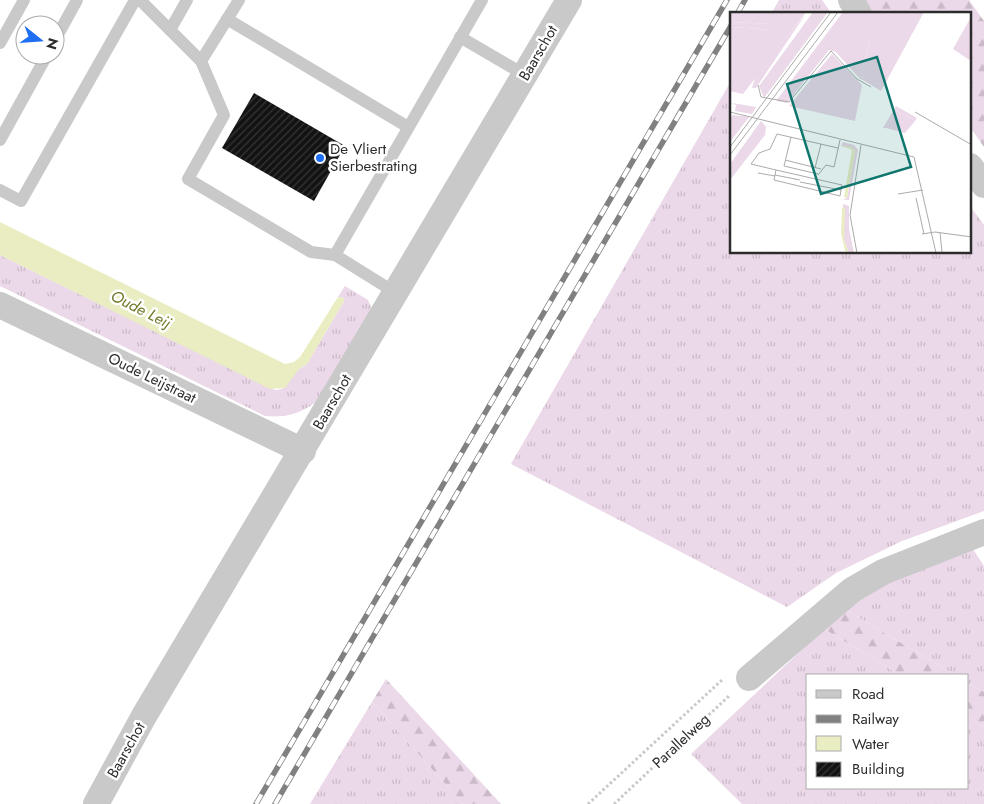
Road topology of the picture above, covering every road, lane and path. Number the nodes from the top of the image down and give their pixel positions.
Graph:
1 (24, 0) edge
2 (77, 0) edge
3 (135, 0) edge
4 (140, 0) edge
5 (187, 0) edge
6 (239, 0) edge
7 (482, 0) edge
8 (569, 0) edge
9 (850, 0) edge
10 (858, 12) edge
11 (227, 19) junction
12 (65, 22) edge
13 (170, 30) junction
14 (460, 37) junction
15 (0, 43) edge
16 (202, 61) junction
17 (41, 65) edge
18 (524, 75) junction
19 (408, 127) junction
20 (0, 140) edge
21 (972, 169) edge
22 (984, 185) edge
23 (0, 190) edge
24 (335, 254) junction
25 (396, 293) junction
26 (0, 305) edge
27 (303, 451) junction
28 (984, 532) edge
29 (748, 678) junction
30 (96, 804) edge
31 (588, 804) edge
32 (614, 804) edge

1 - 15 lane
2 - 12 lane
3 - 23 lane
4 - 13 lane
5 - 13 lane
6 - 11 lane
7 - 14 lane
8 - 18 street, Baarschot
9 - 10 street
11 - 16 lane
11 - 19 lane
13 - 16 lane
14 - 18 lane
14 - 19 lane
16 - 24 lane
17 - 20 lane
18 - 25 street, Baarschot
19 - 24 lane
21 - 22 street
24 - 25 lane
25 - 27 street, Baarschot
26 - 27 street, Oude Leijstraat
27 - 30 street, Baarschot
28 - 29 street
29 - 31 path
29 - 32 path, Parallelweg

